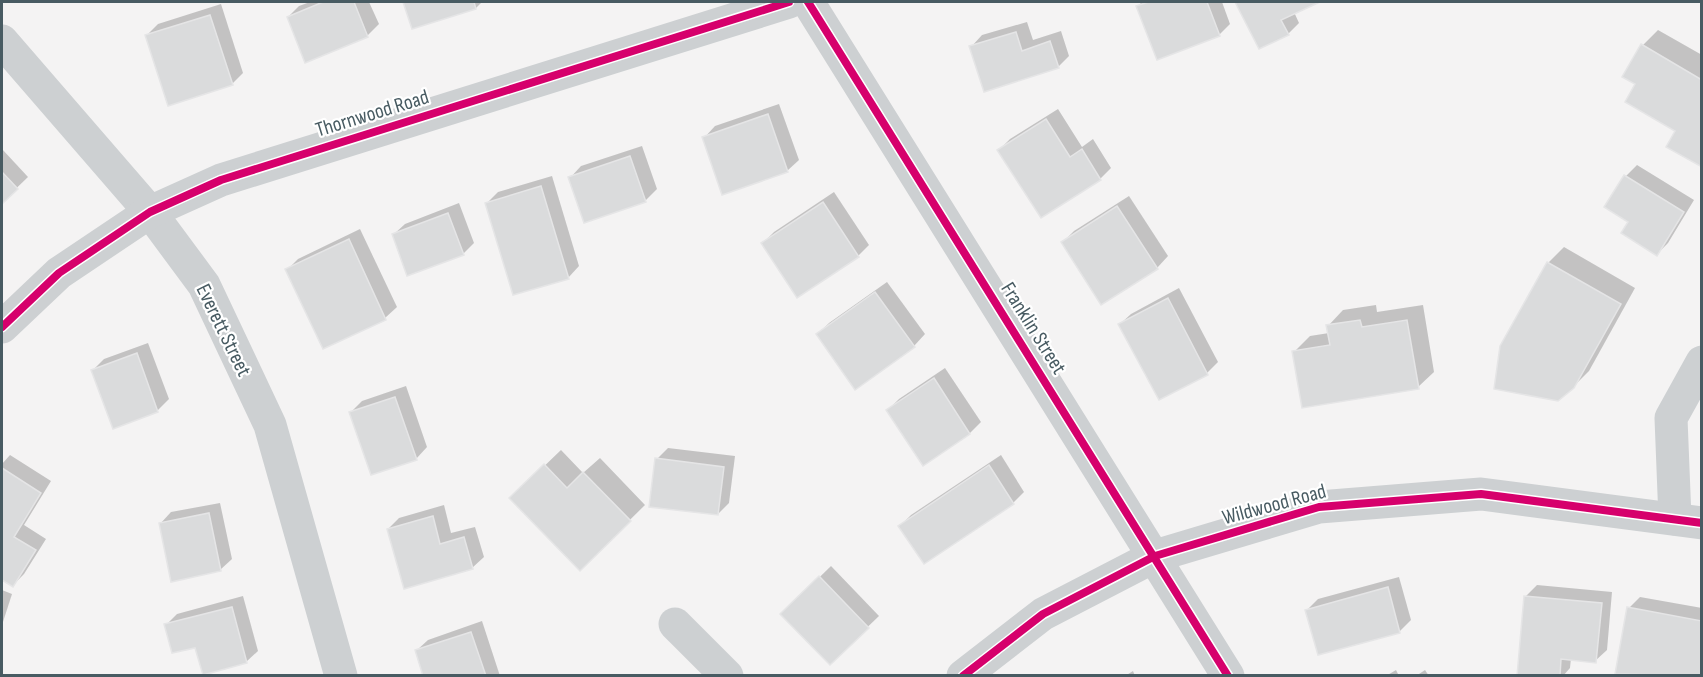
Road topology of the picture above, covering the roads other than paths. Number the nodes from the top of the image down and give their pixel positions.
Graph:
1 (789, 2) edge
2 (808, 2) edge
3 (2, 41) edge
4 (150, 212) junction
5 (2, 327) edge
6 (1701, 362) edge
7 (1688, 521) edge
8 (1155, 556) junction
9 (675, 624) dead end
10 (341, 675) edge
11 (727, 675) edge
12 (963, 675) edge
13 (1228, 675) edge

1 - 4 street, Thornwood Road
2 - 8 street, Franklin Street
3 - 4 street, Everett Street
4 - 5 street, Thornwood Road
4 - 10 street, Everett Street
6 - 7 street
7 - 8 street, Wildwood Road
8 - 12 street, Wildwood Road
8 - 13 street, Franklin Street
9 - 11 street

